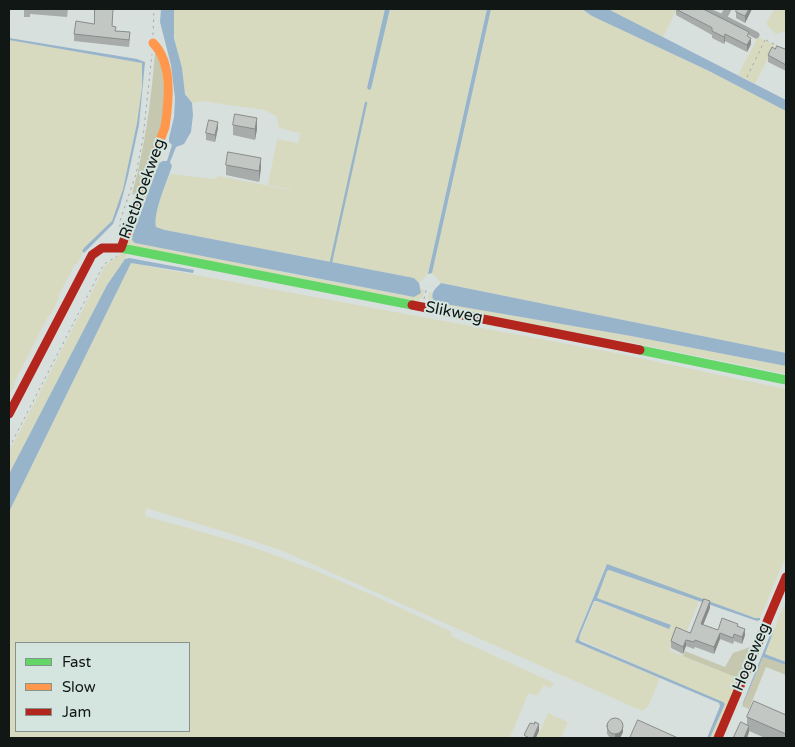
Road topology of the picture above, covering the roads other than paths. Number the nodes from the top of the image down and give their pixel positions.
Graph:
1 (702, 9) edge
2 (728, 9) edge
3 (723, 18) junction
4 (756, 35) road end
5 (153, 43) road end
6 (121, 248) junction
7 (786, 380) edge
8 (9, 414) edge
9 (786, 576) edge
10 (718, 738) edge

1 - 3 street
2 - 3 street
3 - 4 street
5 - 6 street, Rietbroekweg
6 - 7 street, Slikweg
6 - 8 street, Rietbroekweg
9 - 10 street, Hogeweg

